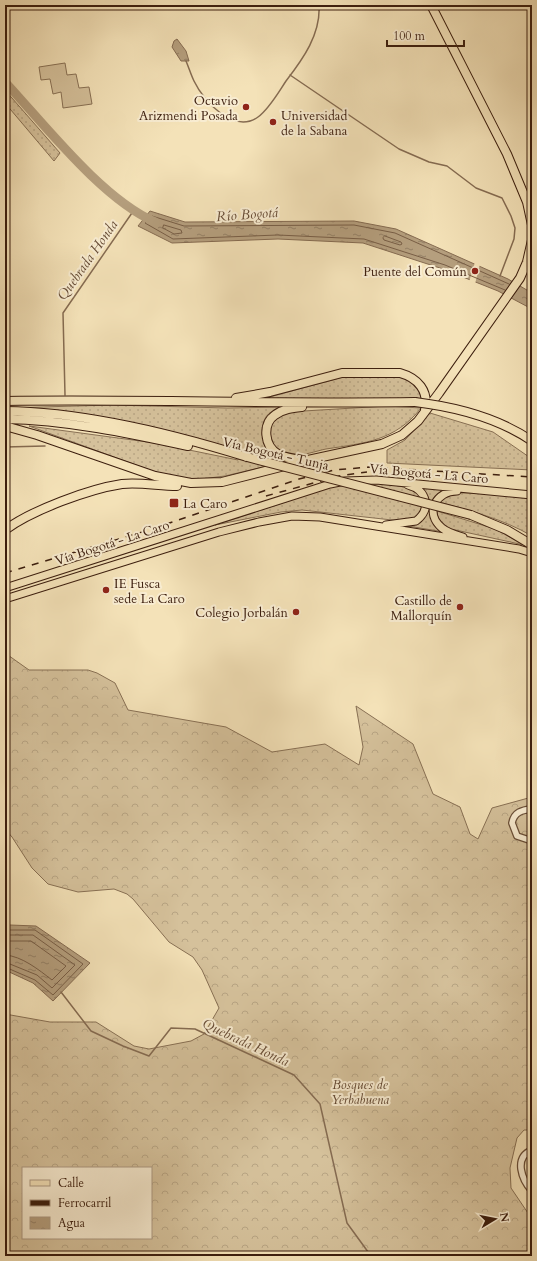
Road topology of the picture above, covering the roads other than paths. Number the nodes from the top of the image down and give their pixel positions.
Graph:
1 (431, 5) edge
2 (532, 225) edge
3 (532, 240) edge
4 (5, 401) edge
5 (186, 401) junction
6 (319, 403) junction
7 (5, 411) edge
8 (424, 413) junction
9 (5, 419) edge
10 (5, 426) edge
11 (532, 441) edge
12 (246, 456) junction
13 (308, 460) junction
14 (392, 481) junction
15 (206, 484) junction
16 (506, 492) junction
17 (532, 494) edge
18 (376, 526) junction
19 (5, 530) edge
20 (478, 543) junction
21 (532, 545) edge
22 (532, 553) edge
23 (5, 588) edge
24 (5, 599) edge
25 (532, 809) edge
26 (532, 841) edge
27 (532, 1150) edge
28 (531, 1190) edge

1 - 2 highway
3 - 8 highway
4 - 5 highway
5 - 6 highway
5 - 8 highway
6 - 11 highway, bridge
6 - 13 highway
7 - 12 highway
8 - 13 highway
9 - 12 highway, Vía Bogotá - Tunja
10 - 15 highway
12 - 21 highway, Vía Bogotá - Tunja, bridge
13 - 15 highway
14 - 16 main road, Vía Bogotá - La Caro
14 - 18 main road
14 - 23 main road, Vía Bogotá - La Caro
15 - 19 highway
16 - 17 main road, Vía Bogotá - La Caro
16 - 20 main road
18 - 20 main road, Vía Bogotá - La Caro
18 - 24 main road, Vía Bogotá - La Caro
20 - 22 main road, Vía Bogotá - La Caro
25 - 26 street
27 - 28 street

